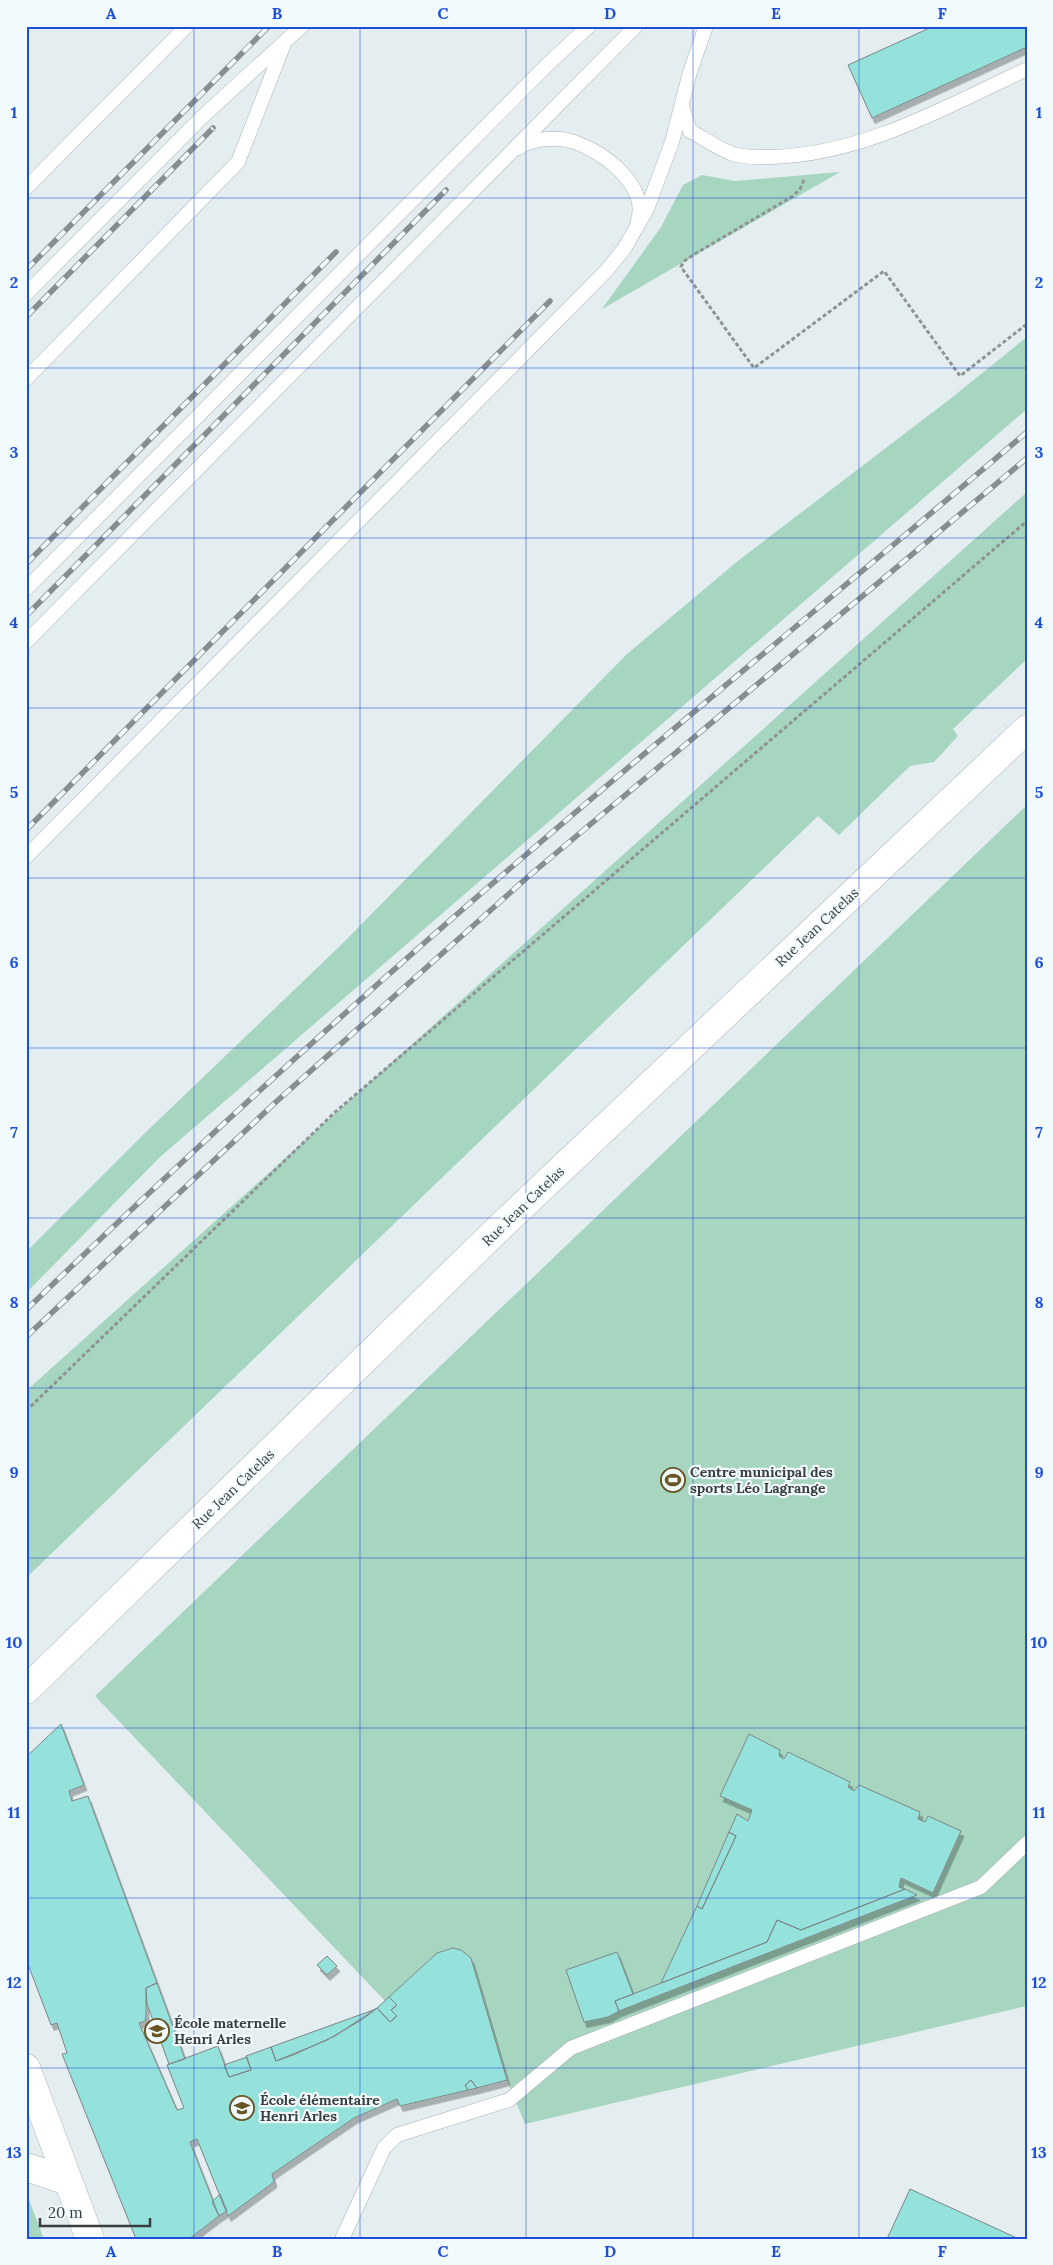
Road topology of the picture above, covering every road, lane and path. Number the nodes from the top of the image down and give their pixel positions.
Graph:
1 (187, 26) edge
2 (302, 26) edge
3 (589, 26) edge
4 (636, 26) edge
5 (706, 26) edge
6 (284, 44) junction
7 (1027, 69) edge
8 (682, 105) junction
9 (508, 154) junction
10 (805, 154) junction
11 (26, 188) edge
12 (636, 228) junction
13 (26, 294) edge
14 (1027, 324) edge
15 (26, 379) edge
16 (1027, 521) edge
17 (26, 589) edge
18 (26, 642) edge
19 (1027, 729) edge
20 (26, 857) edge
21 (26, 1411) edge
22 (26, 1690) edge
23 (1027, 1843) edge
24 (26, 2068) edge
25 (26, 2167) edge
26 (68, 2181) junction
27 (90, 2239) edge
28 (342, 2239) edge

1 - 11 lane
2 - 6 lane
3 - 17 lane
4 - 9 lane
5 - 8 lane
6 - 13 lane
6 - 15 lane
7 - 10 lane
8 - 10 lane
8 - 12 lane
9 - 12 lane
9 - 18 lane
10 - 14 path
12 - 20 lane
16 - 21 path
19 - 22 street, Rue Jean Catelas
23 - 28 lane
24 - 26 street
25 - 26 street
26 - 27 street

